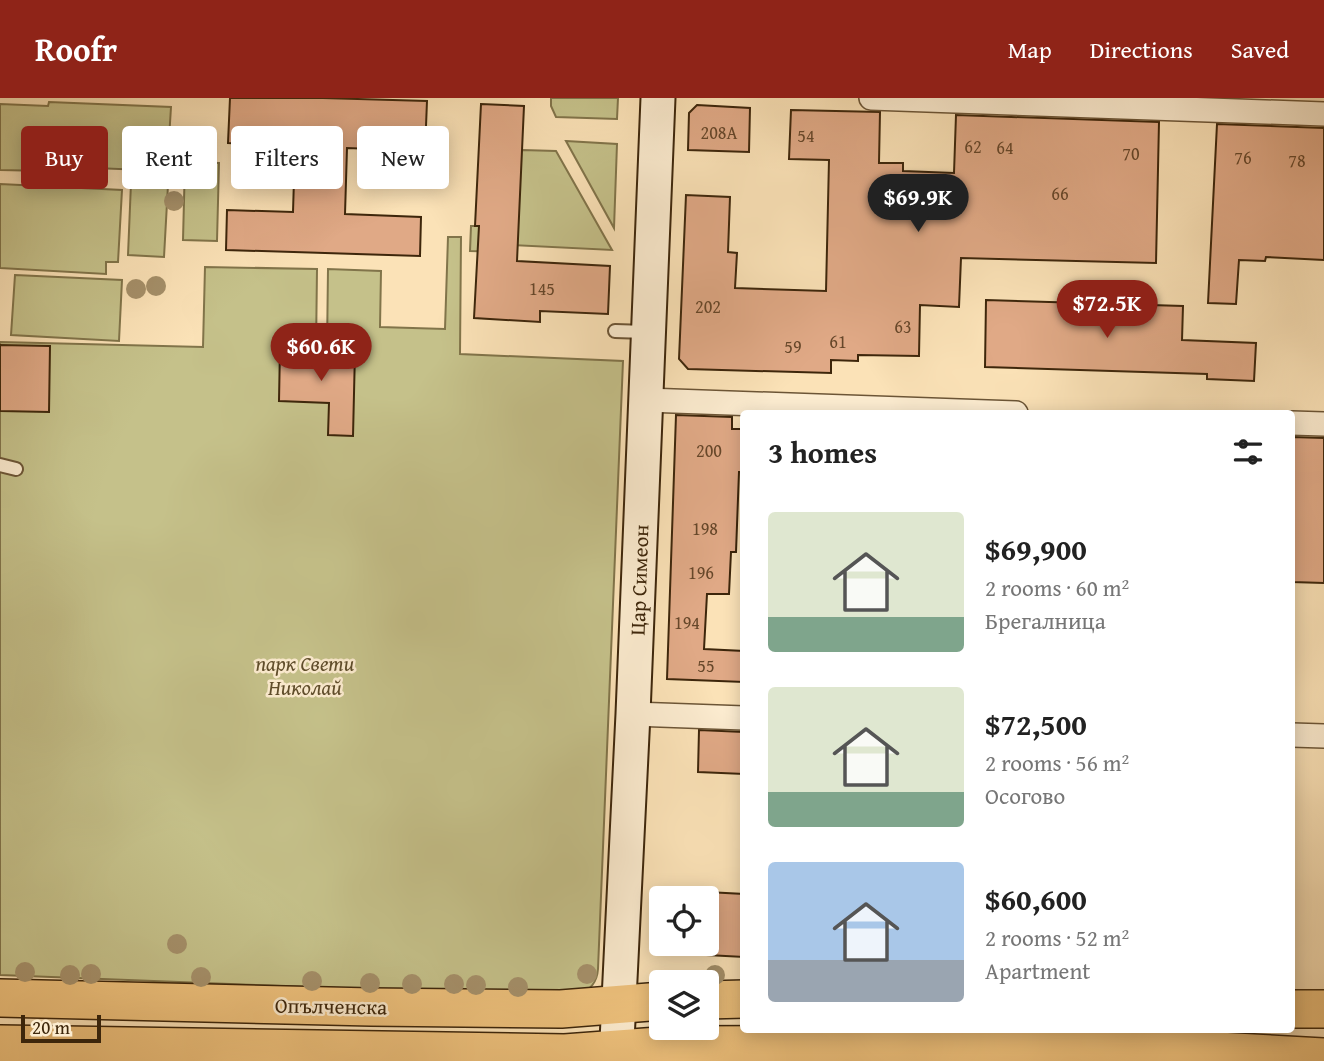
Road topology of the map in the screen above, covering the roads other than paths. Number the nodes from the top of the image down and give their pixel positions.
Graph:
1 (658, 98) edge
2 (871, 98) edge
3 (1324, 114) edge
4 (615, 331) dead end
5 (649, 332) junction
6 (646, 400) junction
7 (931, 410) edge
8 (1295, 423) edge
9 (1324, 424) edge
10 (0, 465) edge
11 (16, 469) dead end
12 (633, 714) junction
13 (740, 718) edge
14 (1295, 735) edge
15 (1324, 736) edge
16 (0, 998) edge
17 (740, 999) edge
18 (719, 1000) edge
19 (649, 1002) edge
20 (619, 1004) junction
21 (1295, 1009) edge
22 (1324, 1009) edge
23 (0, 1044) edge
24 (617, 1055) edge
25 (1324, 1057) edge

1 - 5 street, Цар Симеон
2 - 3 street
4 - 5 lane
5 - 6 street, Цар Симеон
6 - 7 street
6 - 12 street, Цар Симеон
8 - 9 street
10 - 11 lane
12 - 13 street
12 - 20 street, Цар Симеон
14 - 15 street
16 - 20 main road, Опълченска
17 - 18 main road
19 - 20 main road, Опълченска
20 - 24 street, Цар Симеон
21 - 22 main road
23 - 24 main road, Опълченска
24 - 25 main road, Опълченска

